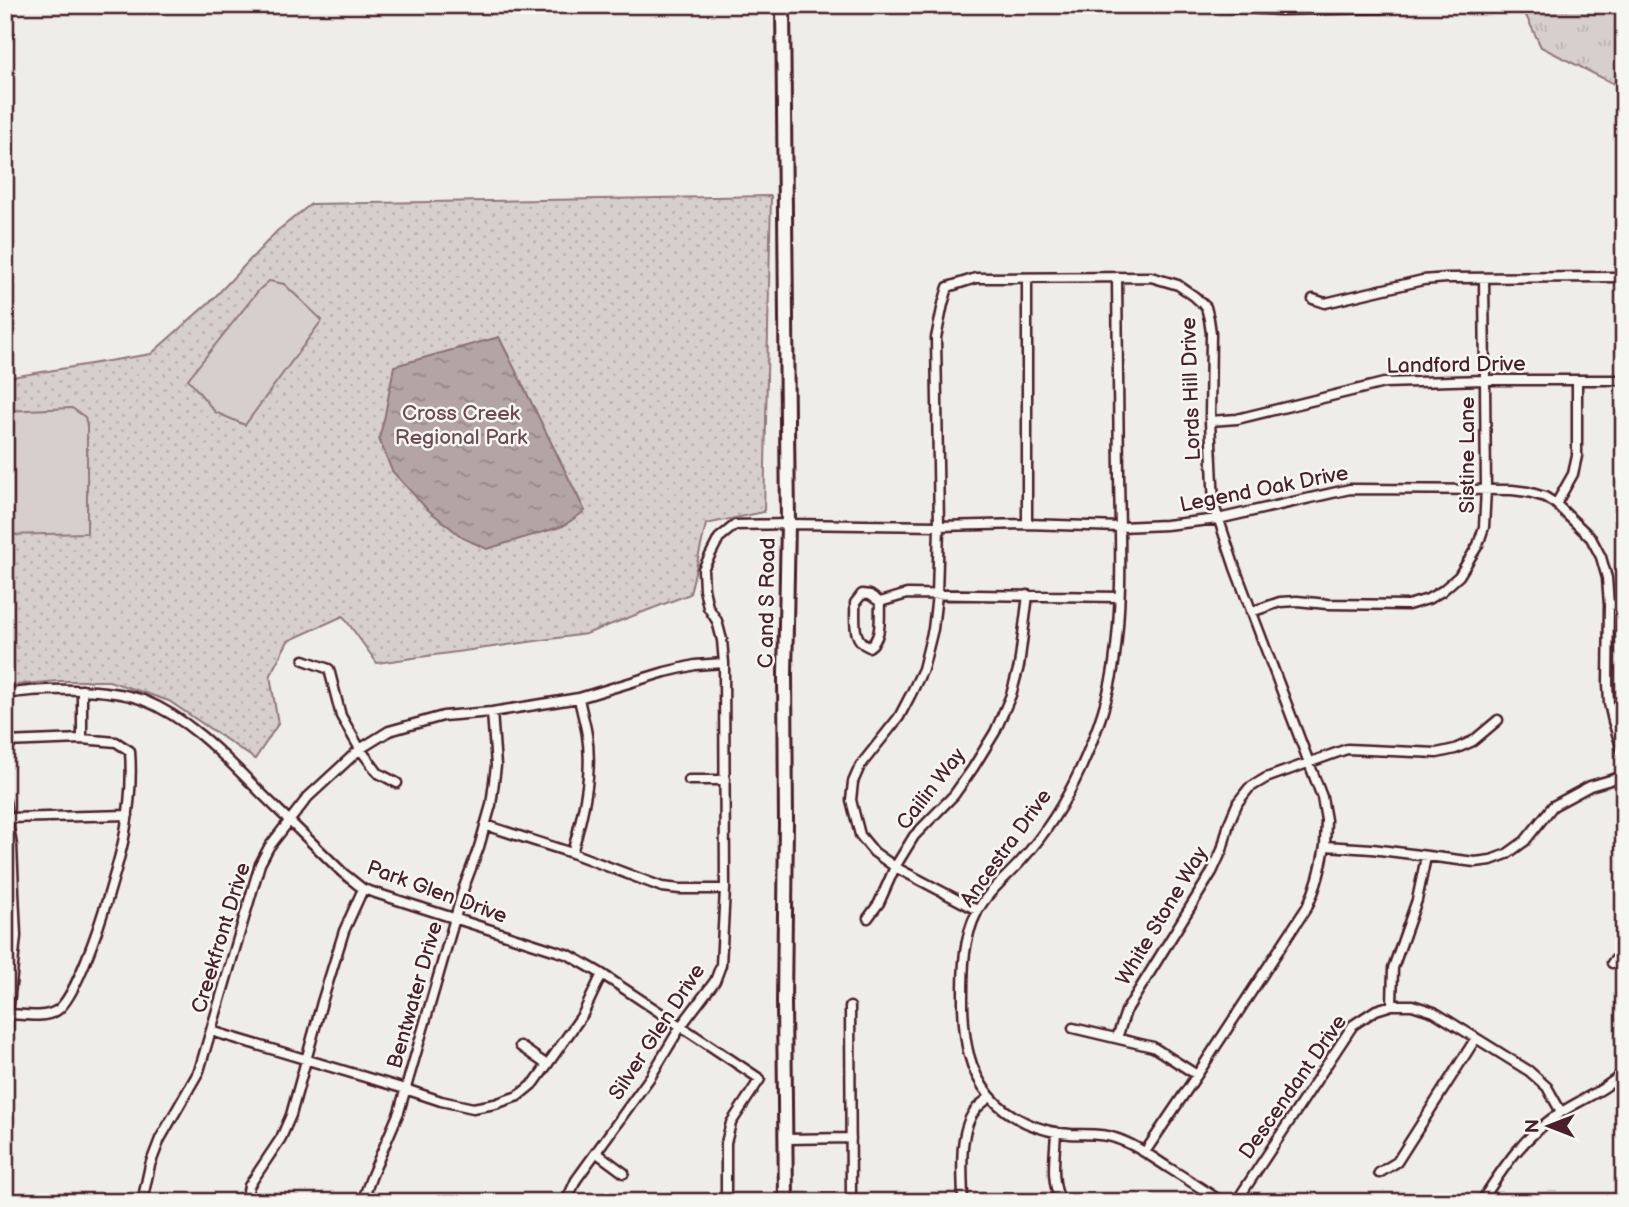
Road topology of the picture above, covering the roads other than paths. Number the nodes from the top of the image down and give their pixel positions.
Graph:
1 (783, 5) edge
2 (1193, 5) edge
3 (1389, 5) edge
4 (1116, 277) junction
5 (1027, 278) junction
6 (1484, 278) junction
7 (1624, 278) edge
8 (1313, 299) dead end
9 (1484, 380) junction
10 (1624, 380) edge
11 (1577, 381) junction
12 (1210, 421) junction
13 (1486, 489) junction
14 (1556, 504) junction
15 (1218, 519) junction
16 (788, 524) junction
17 (1027, 524) junction
18 (939, 526) junction
19 (1120, 527) junction
20 (937, 595) junction
21 (1028, 595) junction
22 (1119, 597) junction
23 (880, 602) junction
24 (1624, 604) edge
25 (1609, 605) junction
26 (1251, 612) junction
27 (304, 660) dead end
28 (724, 663) junction
29 (82, 691) junction
30 (5, 694) edge
31 (579, 698) junction
32 (492, 712) junction
33 (1498, 720) dead end
34 (82, 739) junction
35 (5, 742) edge
36 (360, 748) junction
37 (1624, 756) edge
38 (1308, 762) junction
39 (1624, 776) edge
40 (689, 780) dead end
41 (725, 780) junction
42 (397, 783) dead end
43 (5, 801) edge
44 (128, 815) junction
45 (8, 818) junction
46 (289, 821) junction
47 (485, 825) junction
48 (1325, 846) junction
49 (572, 853) junction
50 (1426, 857) junction
51 (895, 867) junction
52 (363, 889) junction
53 (725, 889) junction
54 (977, 910) junction
55 (868, 918) dead end
56 (455, 919) junction
57 (5, 935) edge
58 (16, 936) junction
59 (1624, 951) edge
60 (1612, 963) dead end
61 (602, 974) junction
62 (1392, 1005) junction
63 (850, 1007) dead end
64 (8, 1014) junction
65 (681, 1026) junction
66 (1073, 1028) dead end
67 (211, 1031) junction
68 (1117, 1038) junction
69 (1476, 1038) junction
70 (520, 1045) dead end
71 (305, 1060) junction
72 (5, 1062) edge
73 (547, 1065) junction
74 (1624, 1072) edge
75 (1197, 1075) junction
76 (405, 1089) junction
77 (990, 1097) junction
78 (1561, 1112) junction
79 (1056, 1132) junction
80 (851, 1138) junction
81 (786, 1139) junction
82 (1145, 1152) junction
83 (597, 1153) junction
84 (624, 1173) dead end
85 (1379, 1173) dead end
86 (142, 1202) edge
87 (246, 1202) edge
88 (365, 1202) edge
89 (566, 1202) edge
90 (726, 1202) edge
91 (786, 1202) edge
92 (851, 1202) edge
93 (963, 1202) edge
94 (1061, 1202) edge
95 (1222, 1202) edge
96 (1236, 1202) edge
97 (1481, 1202) edge

1 - 16 main road, C and S Road
2 - 3 street
4 - 5 street, Lords Hill Drive
4 - 12 street, Lords Hill Drive
4 - 19 street, Ancestra Drive
5 - 17 street
5 - 18 street, Lords Hill Drive
6 - 7 street
6 - 8 street
6 - 9 street, Sistine Lane
9 - 11 street, Landford Drive
9 - 12 street, Landford Drive
9 - 13 street, Sistine Lane
10 - 11 street, Landford Drive
11 - 14 street
12 - 15 street, Lords Hill Drive
13 - 14 street, Legend Oak Drive
13 - 15 street, Legend Oak Drive
13 - 26 street, Sistine Lane
14 - 25 street, Legend Oak Drive
15 - 19 street, Legend Oak Drive
15 - 26 street, Lords Hill Drive
16 - 18 street, Legend Oak Drive
16 - 28 street, Silver Glen Drive
16 - 81 main road, C and S Road
17 - 18 street, Legend Oak Drive
17 - 19 street, Legend Oak Drive
18 - 20 street
19 - 22 street, Ancestra Drive
20 - 21 street
20 - 23 street
20 - 51 street
21 - 22 street
21 - 51 street, Cailin Way
22 - 54 street, Ancestra Drive
23 - 23 street
24 - 25 street
25 - 37 street, Legend Oak Drive
26 - 38 street, Lords Hill Drive
27 - 36 street
28 - 31 street, Creekfront Drive
28 - 41 street, Silver Glen Drive
29 - 30 street, Park Glen Drive
29 - 34 street
29 - 46 street, Park Glen Drive
31 - 32 street, Creekfront Drive
31 - 49 street
32 - 36 street, Creekfront Drive
32 - 47 street, Bentwater Drive
33 - 38 street, White Stone Way
34 - 35 street
34 - 44 street
36 - 42 street
36 - 46 street, Creekfront Drive
38 - 48 street, Lords Hill Drive
38 - 68 street, White Stone Way
39 - 50 street
40 - 41 street
41 - 53 street, Silver Glen Drive
43 - 45 street
44 - 45 street
44 - 64 street
45 - 58 street
46 - 52 street, Park Glen Drive
46 - 67 street, Creekfront Drive
47 - 49 street
47 - 56 street, Bentwater Drive
48 - 50 street
48 - 75 street
49 - 53 street
50 - 62 street
51 - 54 street
51 - 55 street, Cailin Way
52 - 56 street, Park Glen Drive
52 - 71 street
53 - 65 street, Silver Glen Drive
54 - 77 street, Ancestra Drive
56 - 61 street, Park Glen Drive
56 - 76 street, Bentwater Drive
57 - 58 street
58 - 64 street
59 - 60 street
61 - 65 street, Park Glen Drive
61 - 73 street
62 - 69 street
62 - 96 street, Descendant Drive
63 - 80 street
64 - 72 street
65 - 83 street, Silver Glen Drive
65 - 90 street, Park Glen Drive
66 - 68 street
67 - 71 street
67 - 86 street, Creekfront Drive
68 - 75 street
69 - 78 street
69 - 85 street
70 - 73 street
71 - 76 street
71 - 87 street
73 - 76 street
74 - 78 street
75 - 82 street
76 - 88 street, Bentwater Drive
77 - 79 street, Ancestra Drive
77 - 93 street
78 - 97 street
79 - 82 street, Ancestra Drive
79 - 94 street
80 - 81 street
80 - 92 street
81 - 91 main road, C and S Road
82 - 95 street, Ancestra Drive
83 - 84 street
83 - 89 street, Silver Glen Drive

